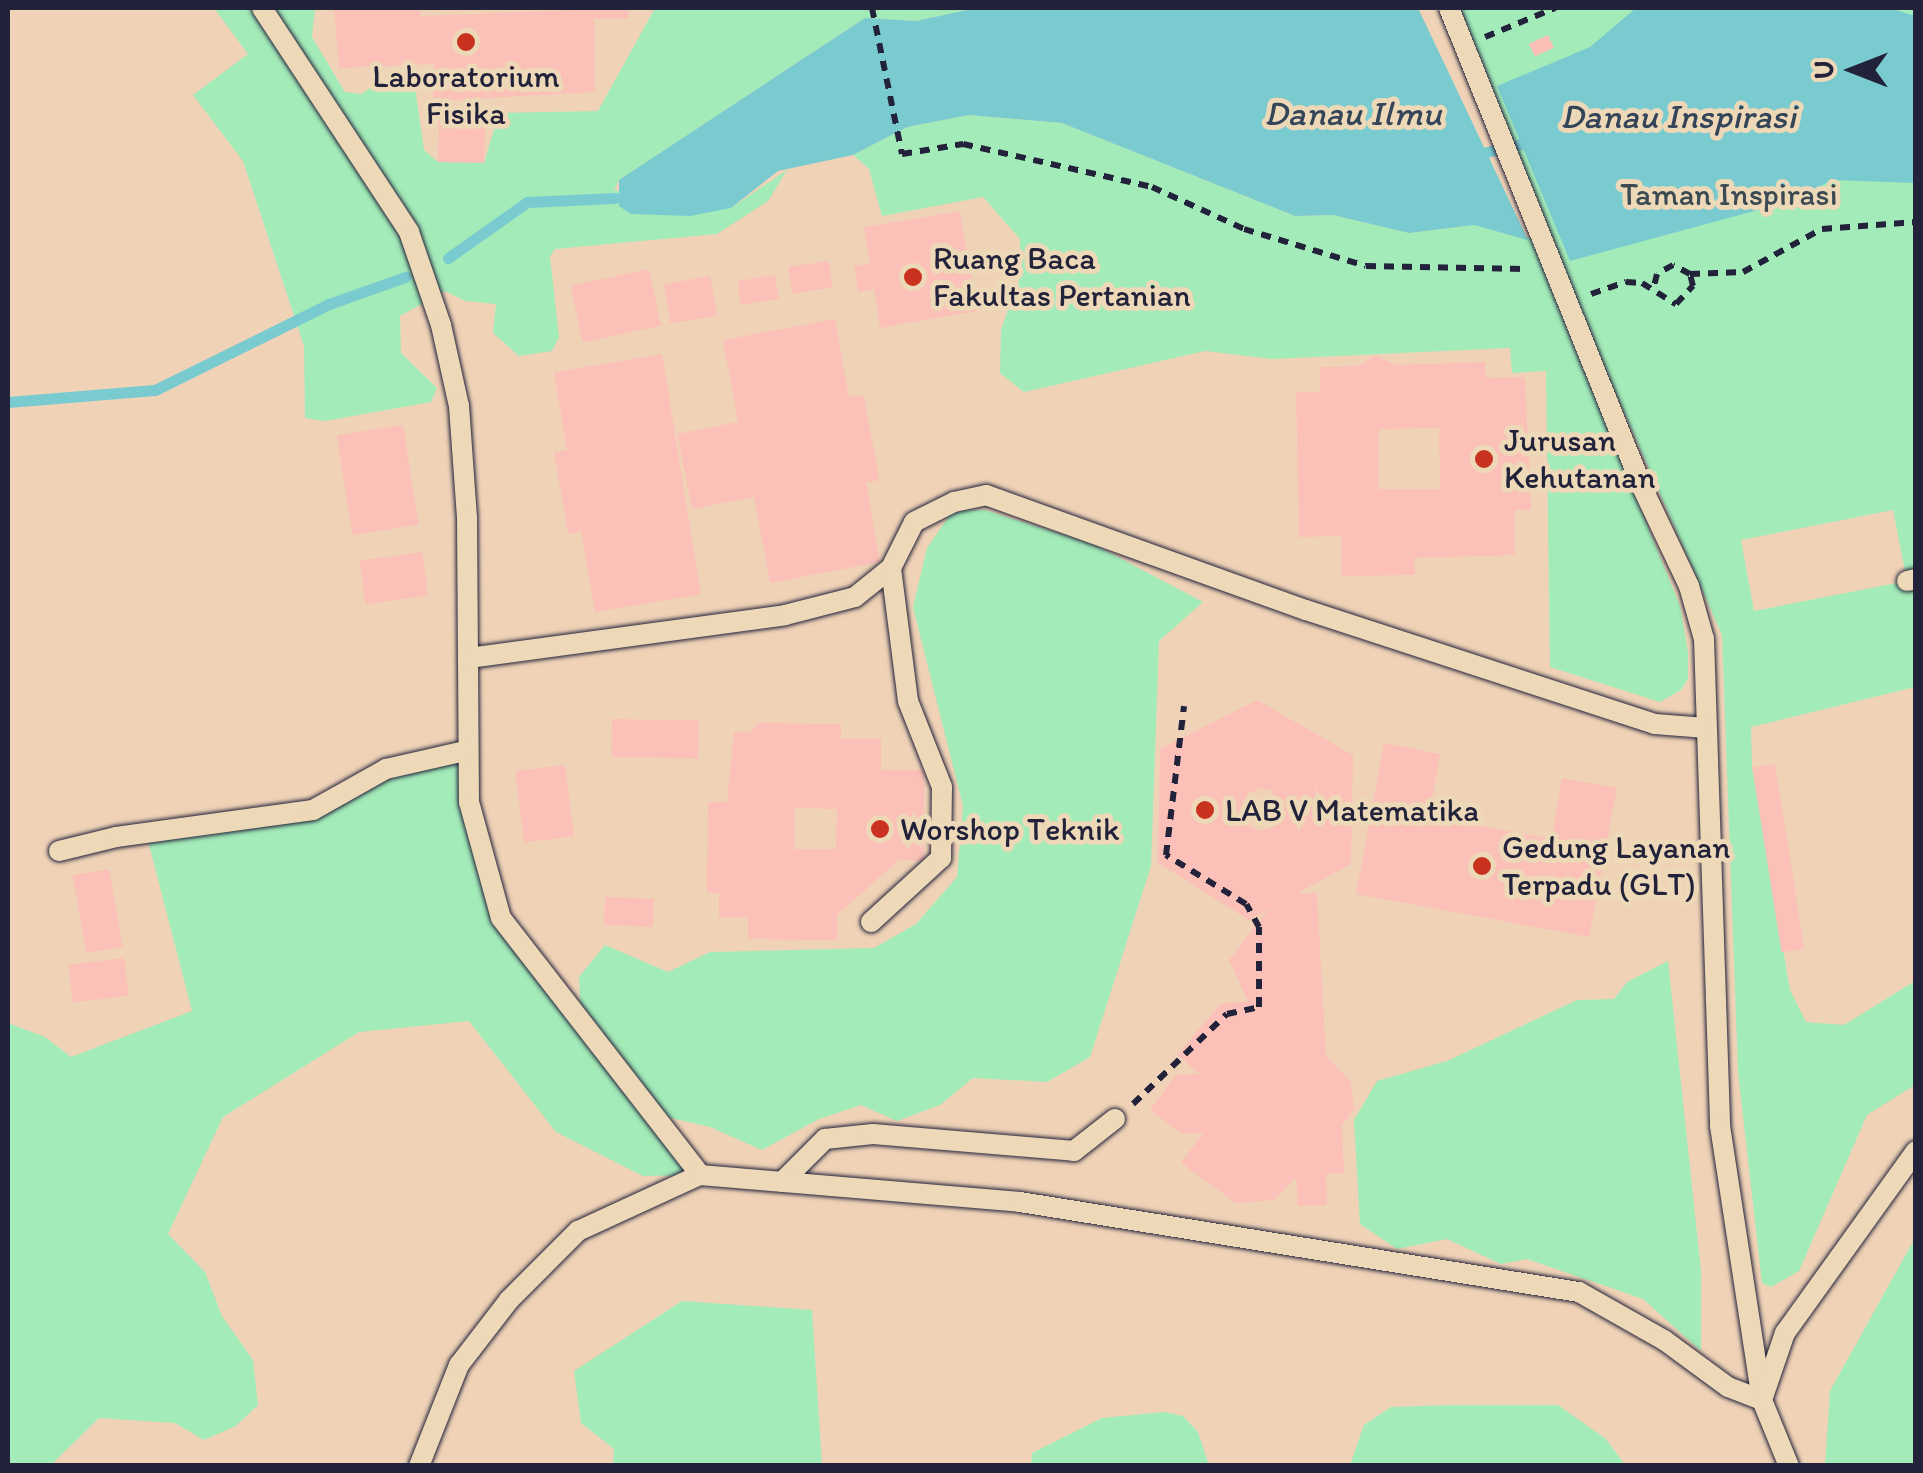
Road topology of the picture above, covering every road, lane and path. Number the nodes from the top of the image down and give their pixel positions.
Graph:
1 (262, 8) edge
2 (1449, 8) edge
3 (1555, 8) edge
4 (873, 10) edge
5 (1465, 44) junction
6 (1916, 222) edge
7 (1690, 274) junction
8 (1654, 286) junction
9 (1571, 301) junction
10 (891, 568) junction
11 (469, 658) junction
12 (1184, 706) dead end
13 (1706, 728) junction
14 (465, 751) junction
15 (59, 851) dead end
16 (871, 922) dead end
17 (1115, 1119) joint
18 (1916, 1151) edge
19 (700, 1175) junction
20 (782, 1182) junction
21 (1762, 1400) junction
22 (420, 1466) edge
23 (1788, 1466) edge

1 - 11 lane
2 - 5 lane
3 - 5 path
4 - 9 path
5 - 9 lane
6 - 7 path
7 - 8 path
7 - 8 path
8 - 9 path
9 - 13 lane
10 - 11 lane
10 - 13 lane
10 - 16 lane
11 - 14 lane
12 - 17 path
13 - 21 lane
14 - 15 lane
14 - 19 lane
17 - 20 lane
18 - 21 lane
19 - 20 lane
19 - 22 lane
20 - 21 lane
21 - 23 lane

